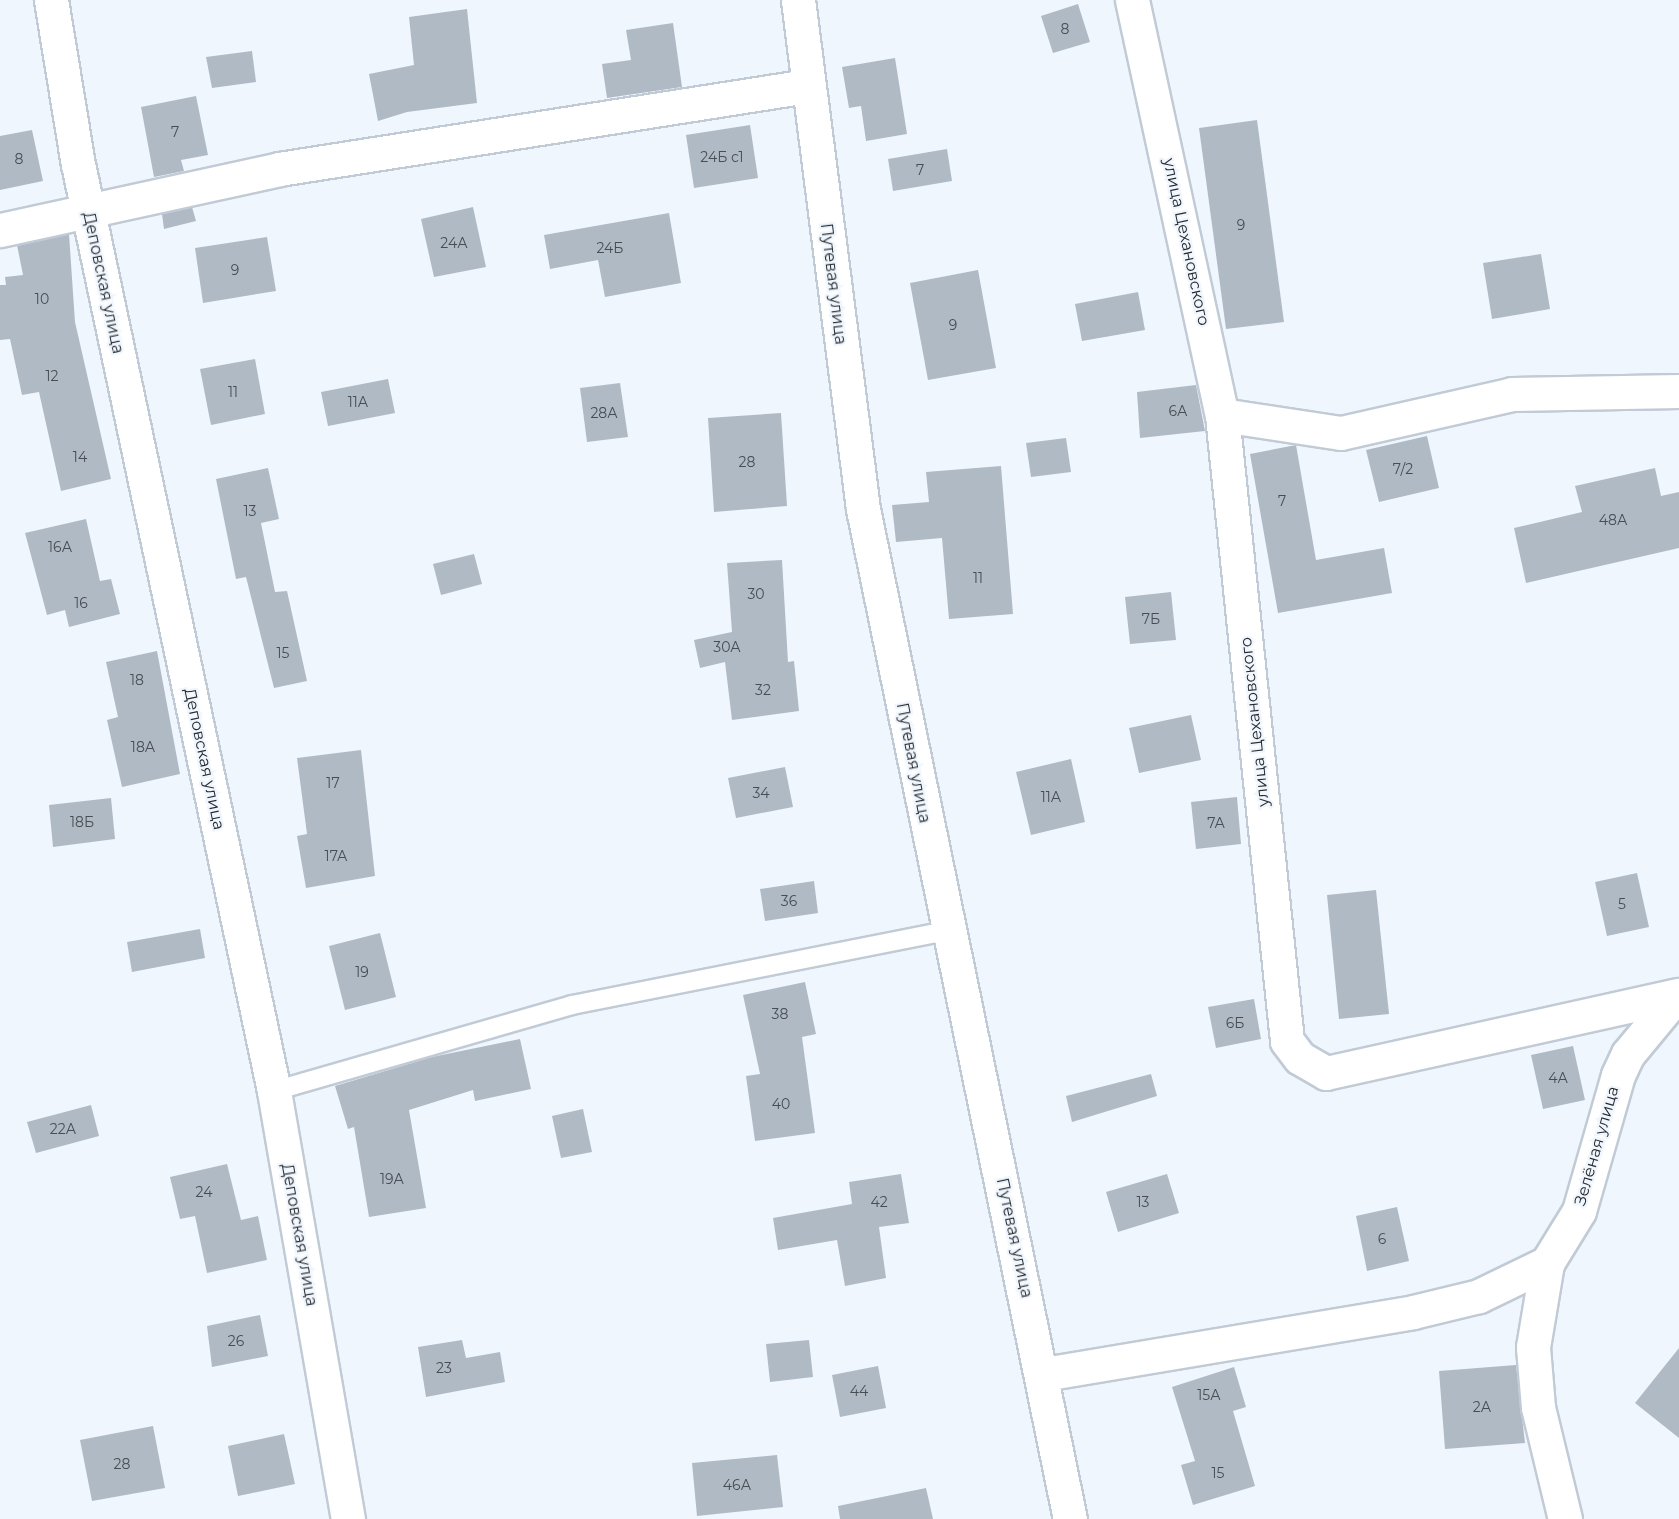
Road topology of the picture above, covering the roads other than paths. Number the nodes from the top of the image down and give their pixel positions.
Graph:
1 (51, 0) edge
2 (798, 0) edge
3 (1132, 0) edge
4 (807, 86) junction
5 (88, 212) junction
6 (0, 230) edge
7 (1679, 391) edge
8 (1222, 415) junction
9 (947, 931) junction
10 (1678, 995) edge
11 (274, 1091) junction
12 (1547, 1263) junction
13 (1044, 1374) junction
14 (348, 1519) edge
15 (1070, 1519) edge
16 (1565, 1519) edge

1 - 5 street, Деповская улица
2 - 4 street, Путевая улица
3 - 8 street, улица Цехановского
4 - 5 street
4 - 9 street, Путевая улица
5 - 6 street
5 - 11 street, Деповская улица
7 - 8 street
8 - 10 street, улица Цехановского
9 - 11 lane
9 - 13 street, Путевая улица
10 - 12 street, Зелёная улица
11 - 14 street, Деповская улица
12 - 13 street
12 - 16 street, Зелёная улица
13 - 15 street, Путевая улица

